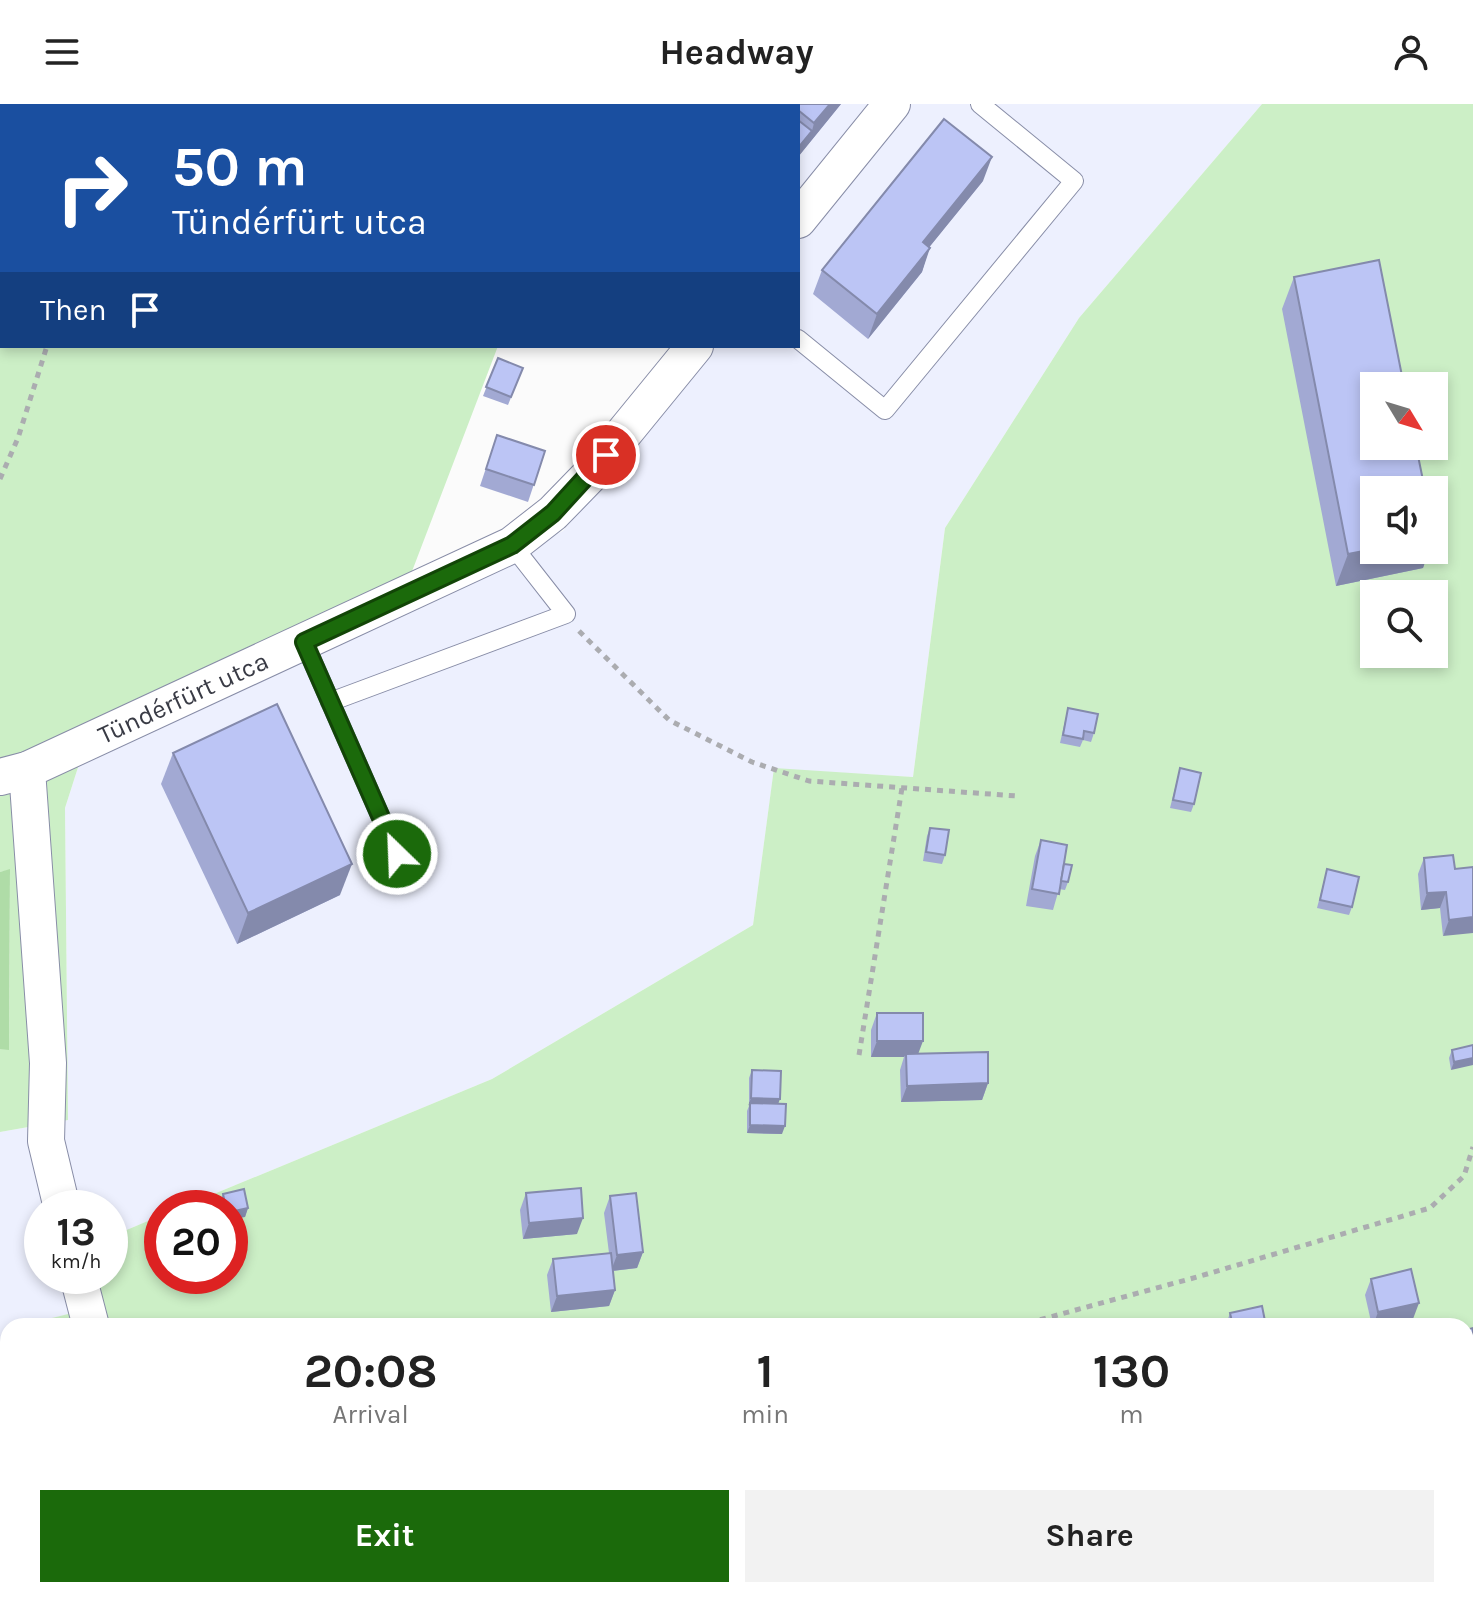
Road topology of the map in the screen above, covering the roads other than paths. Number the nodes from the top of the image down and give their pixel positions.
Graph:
1 (892, 104) edge
2 (980, 104) edge
3 (800, 218) edge
4 (800, 341) edge
5 (693, 348) edge
6 (512, 545) junction
7 (304, 642) junction
8 (330, 702) junction
9 (13, 774) edge
10 (397, 854) dead end
11 (58, 1190) edge
12 (83, 1294) edge
13 (89, 1318) edge

1 - 3 street
2 - 4 lane
5 - 6 street, Tündérfürt utca
6 - 7 street, Tündérfürt utca
6 - 8 lane
7 - 8 lane
7 - 9 street, Tündérfürt utca
8 - 10 lane
9 - 11 street
12 - 13 street

